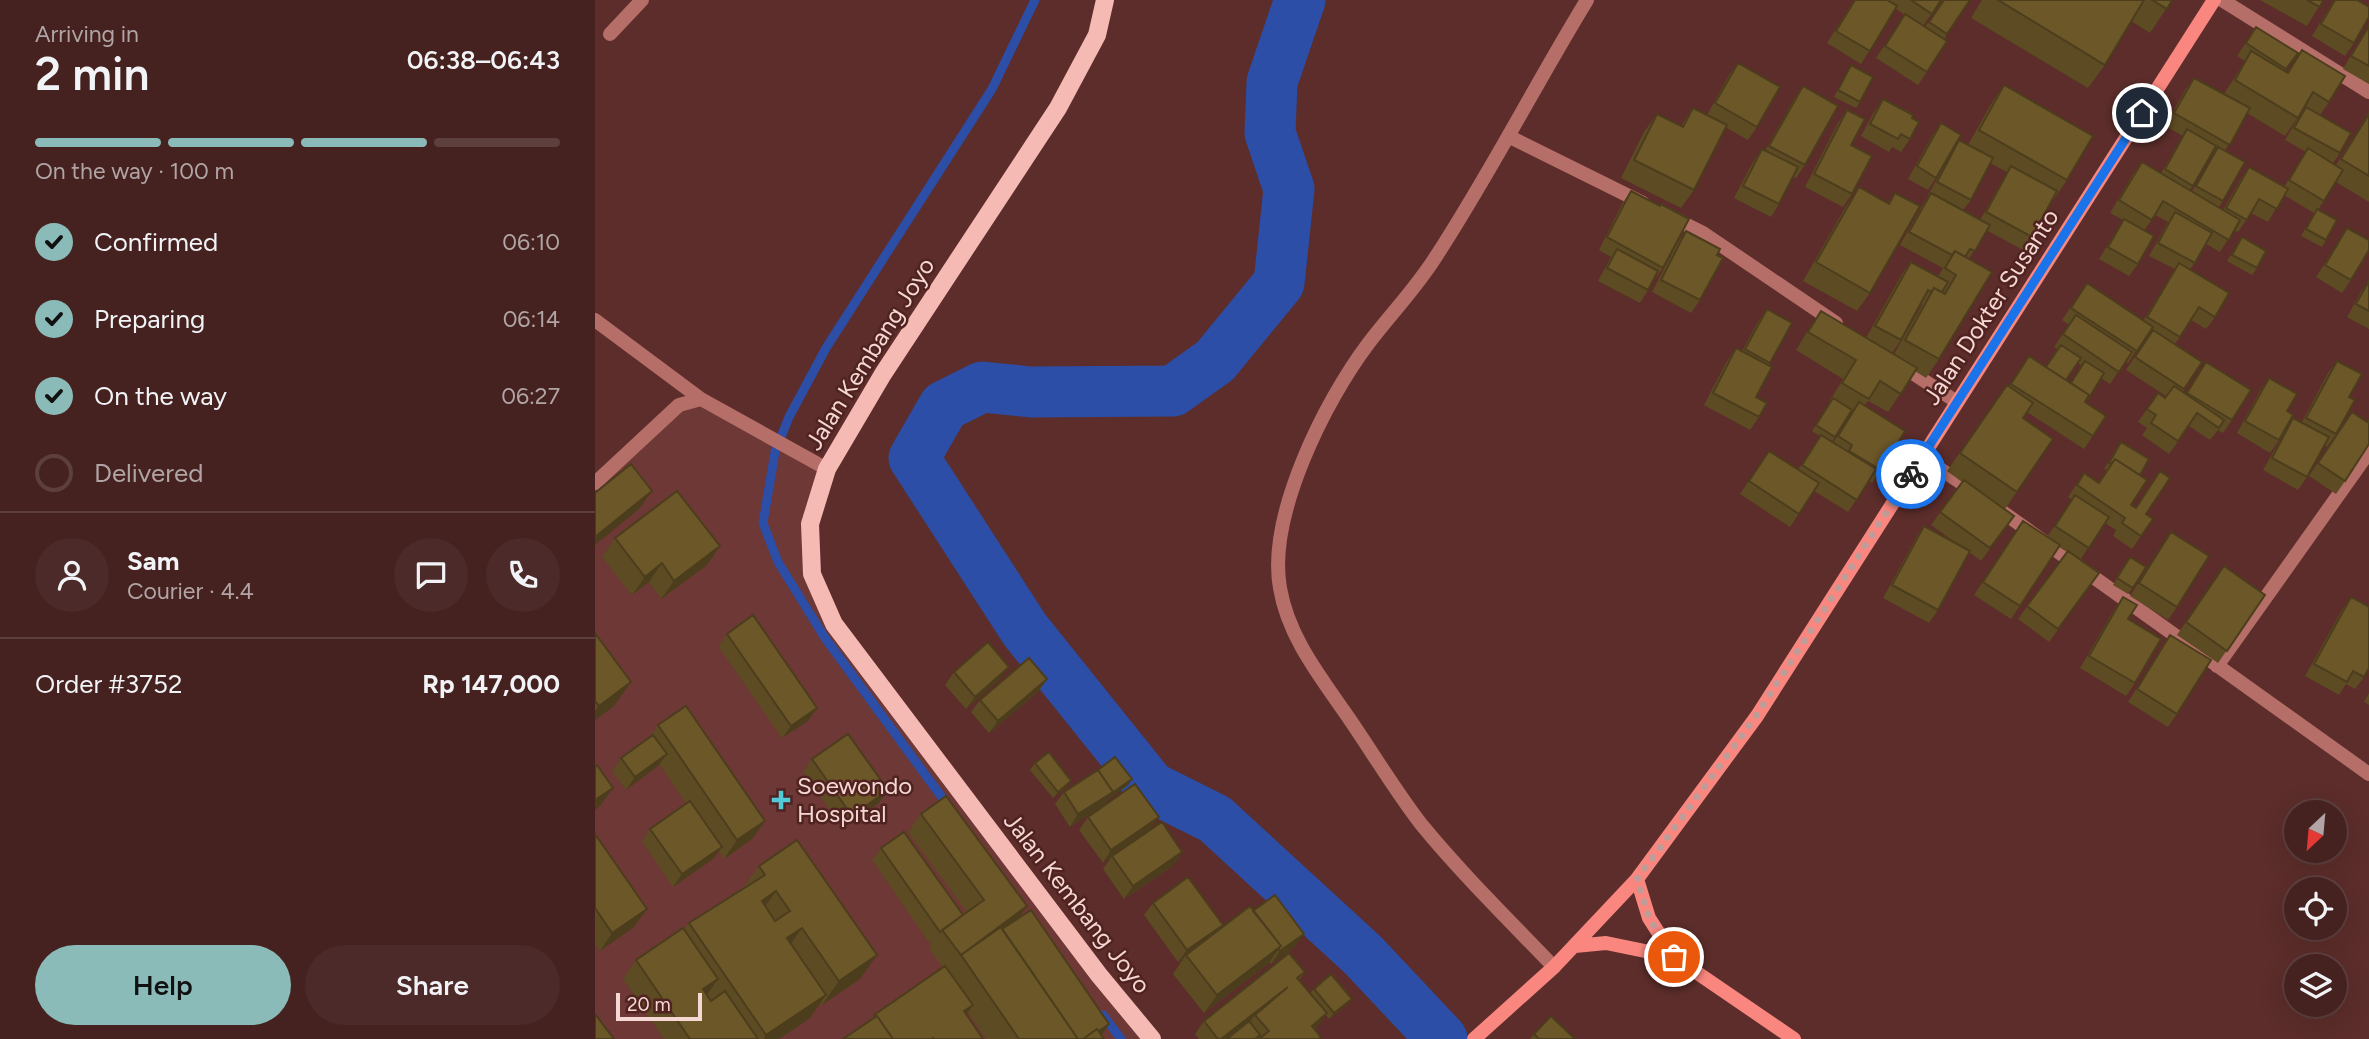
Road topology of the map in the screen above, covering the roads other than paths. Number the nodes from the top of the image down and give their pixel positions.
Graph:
1 (642, 0) edge
2 (1105, 0) edge
3 (1587, 0) edge
4 (2214, 0) edge
5 (2221, 0) edge
6 (610, 34) dead end
7 (2369, 92) edge
8 (1510, 137) junction
9 (595, 320) edge
10 (1844, 329) edge
11 (1890, 358) edge
12 (701, 399) junction
13 (1957, 402) junction
14 (2369, 452) edge
15 (1922, 457) junction
16 (827, 469) junction
17 (595, 483) edge
18 (2217, 666) junction
19 (2369, 774) edge
20 (1637, 879) junction
21 (1575, 946) junction
22 (1674, 957) junction
23 (1554, 967) junction
24 (1152, 1039) edge
25 (1474, 1039) edge
26 (1794, 1039) edge

1 - 6 street
2 - 16 main road, Jalan Kembang Joyo
3 - 8 street
4 - 13 main road, Jalan Dokter Susanto
5 - 7 street
8 - 10 street
8 - 23 street
9 - 12 street
11 - 13 street
12 - 16 street
12 - 17 street
13 - 15 main road, Jalan Dokter Susanto
14 - 18 street
15 - 18 street
15 - 20 main road, Jalan Dokter Susanto
16 - 24 main road, Jalan Kembang Joyo
18 - 19 street
20 - 21 main road, Jalan Dokter Susanto
20 - 22 main road
21 - 22 main road
21 - 23 main road, Jalan Dokter Susanto
22 - 26 main road
23 - 25 main road, Jalan Dokter Susanto

